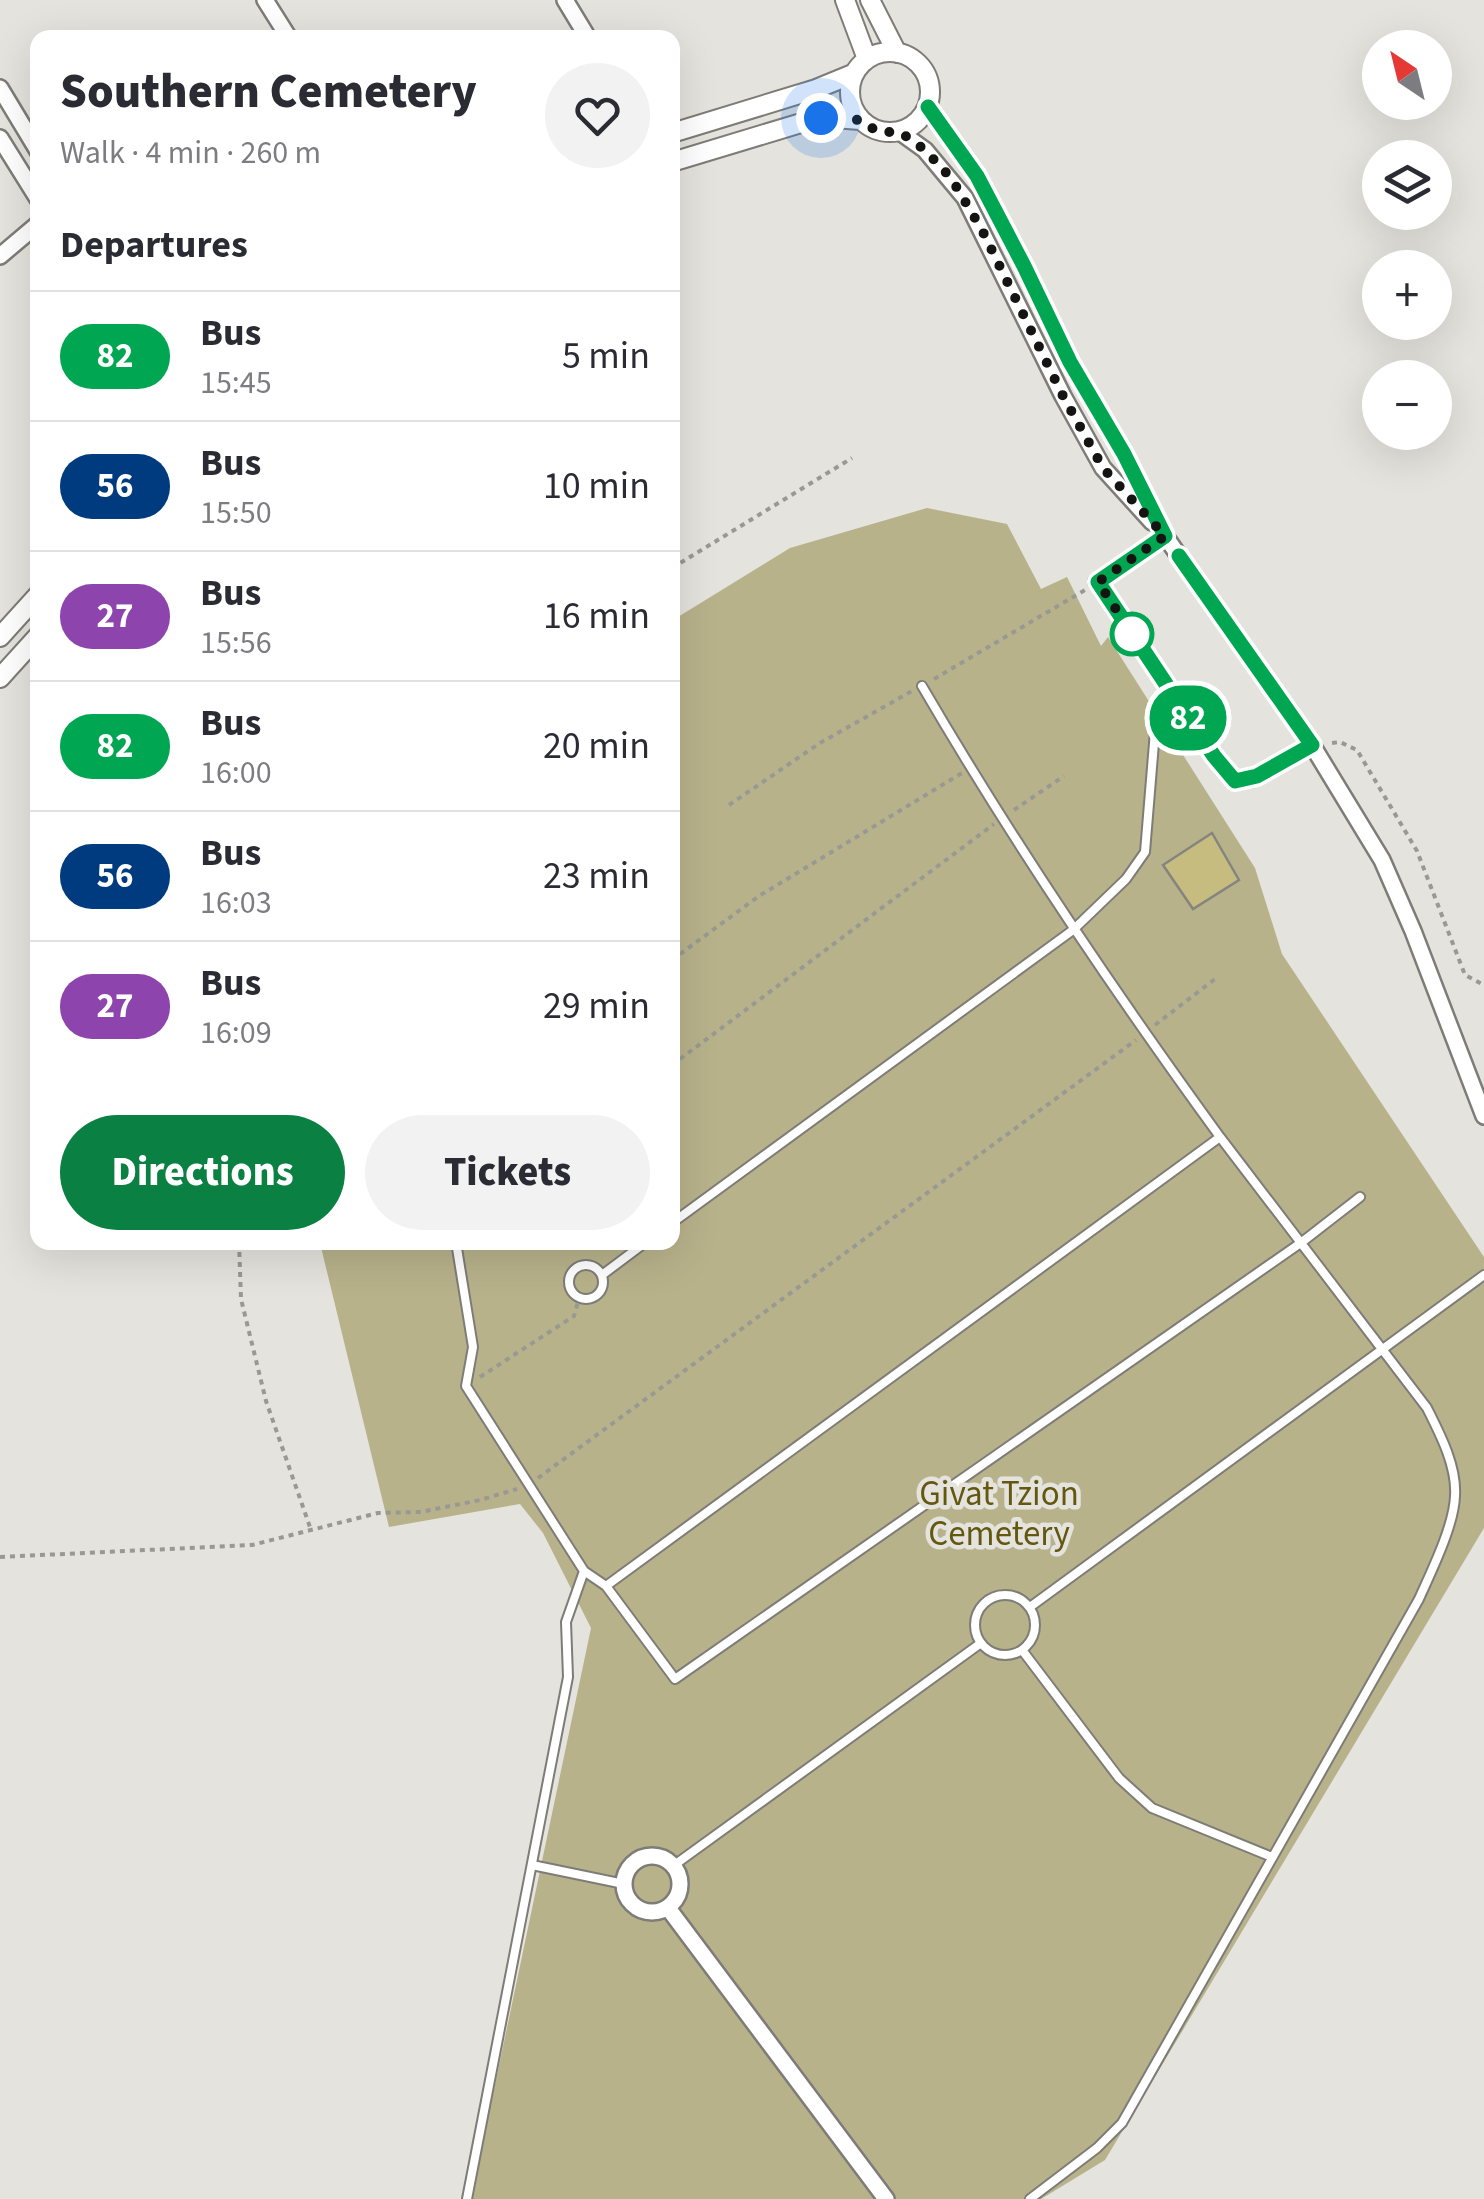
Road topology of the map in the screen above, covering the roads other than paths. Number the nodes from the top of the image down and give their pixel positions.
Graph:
1 (264, 0) edge
2 (564, 0) edge
3 (845, 0) edge
4 (870, 0) edge
5 (284, 30) edge
6 (583, 30) edge
7 (897, 52) junction
8 (861, 66) junction
9 (0, 88) edge
10 (928, 107) junction
11 (860, 120) junction
12 (680, 130) edge
13 (900, 132) junction
14 (0, 138) edge
15 (30, 138) edge
16 (680, 159) edge
17 (30, 186) edge
18 (30, 231) edge
19 (0, 256) edge
20 (1165, 536) junction
21 (30, 604) edge
22 (0, 637) edge
23 (30, 645) edge
24 (0, 678) edge
25 (922, 686) dead end
26 (1176, 699) junction
27 (1312, 745) junction
28 (1073, 930) junction
29 (1484, 1116) edge
30 (1220, 1136) junction
31 (1360, 1197) dead end
32 (680, 1218) edge
33 (1302, 1242) junction
34 (457, 1250) edge
35 (635, 1250) edge
36 (602, 1275) junction
37 (1484, 1275) edge
38 (1384, 1348) junction
39 (584, 1571) junction
40 (606, 1586) junction
41 (1030, 1607) junction
42 (981, 1643) junction
43 (1022, 1650) junction
44 (1272, 1856) junction
45 (532, 1865) junction
46 (674, 1866) junction
47 (624, 1884) junction
48 (668, 1908) junction
49 (467, 2199) edge
50 (886, 2199) edge
51 (1030, 2199) edge

1 - 5 street
2 - 6 street
3 - 8 street
4 - 7 street
7 - 8 street
7 - 10 street
8 - 11 street
8 - 12 street
9 - 15 street
10 - 13 street
10 - 20 street
11 - 13 street
11 - 16 street
13 - 20 street
14 - 17 street
18 - 19 street
20 - 26 street
20 - 27 street
21 - 22 street
23 - 24 street
25 - 28 lane
26 - 27 street
26 - 28 lane
27 - 29 street
28 - 30 lane
28 - 32 lane
30 - 33 lane
30 - 40 lane
31 - 33 lane
33 - 38 lane
33 - 40 lane
34 - 39 lane
35 - 36 lane
36 - 36 lane
37 - 38 lane
38 - 41 lane
38 - 44 lane
39 - 40 lane
39 - 45 lane
41 - 42 lane
41 - 43 lane
42 - 43 lane
42 - 46 lane
43 - 44 lane
44 - 51 lane
45 - 47 lane
45 - 49 lane
46 - 47 street
46 - 48 street
47 - 48 street
48 - 50 street

